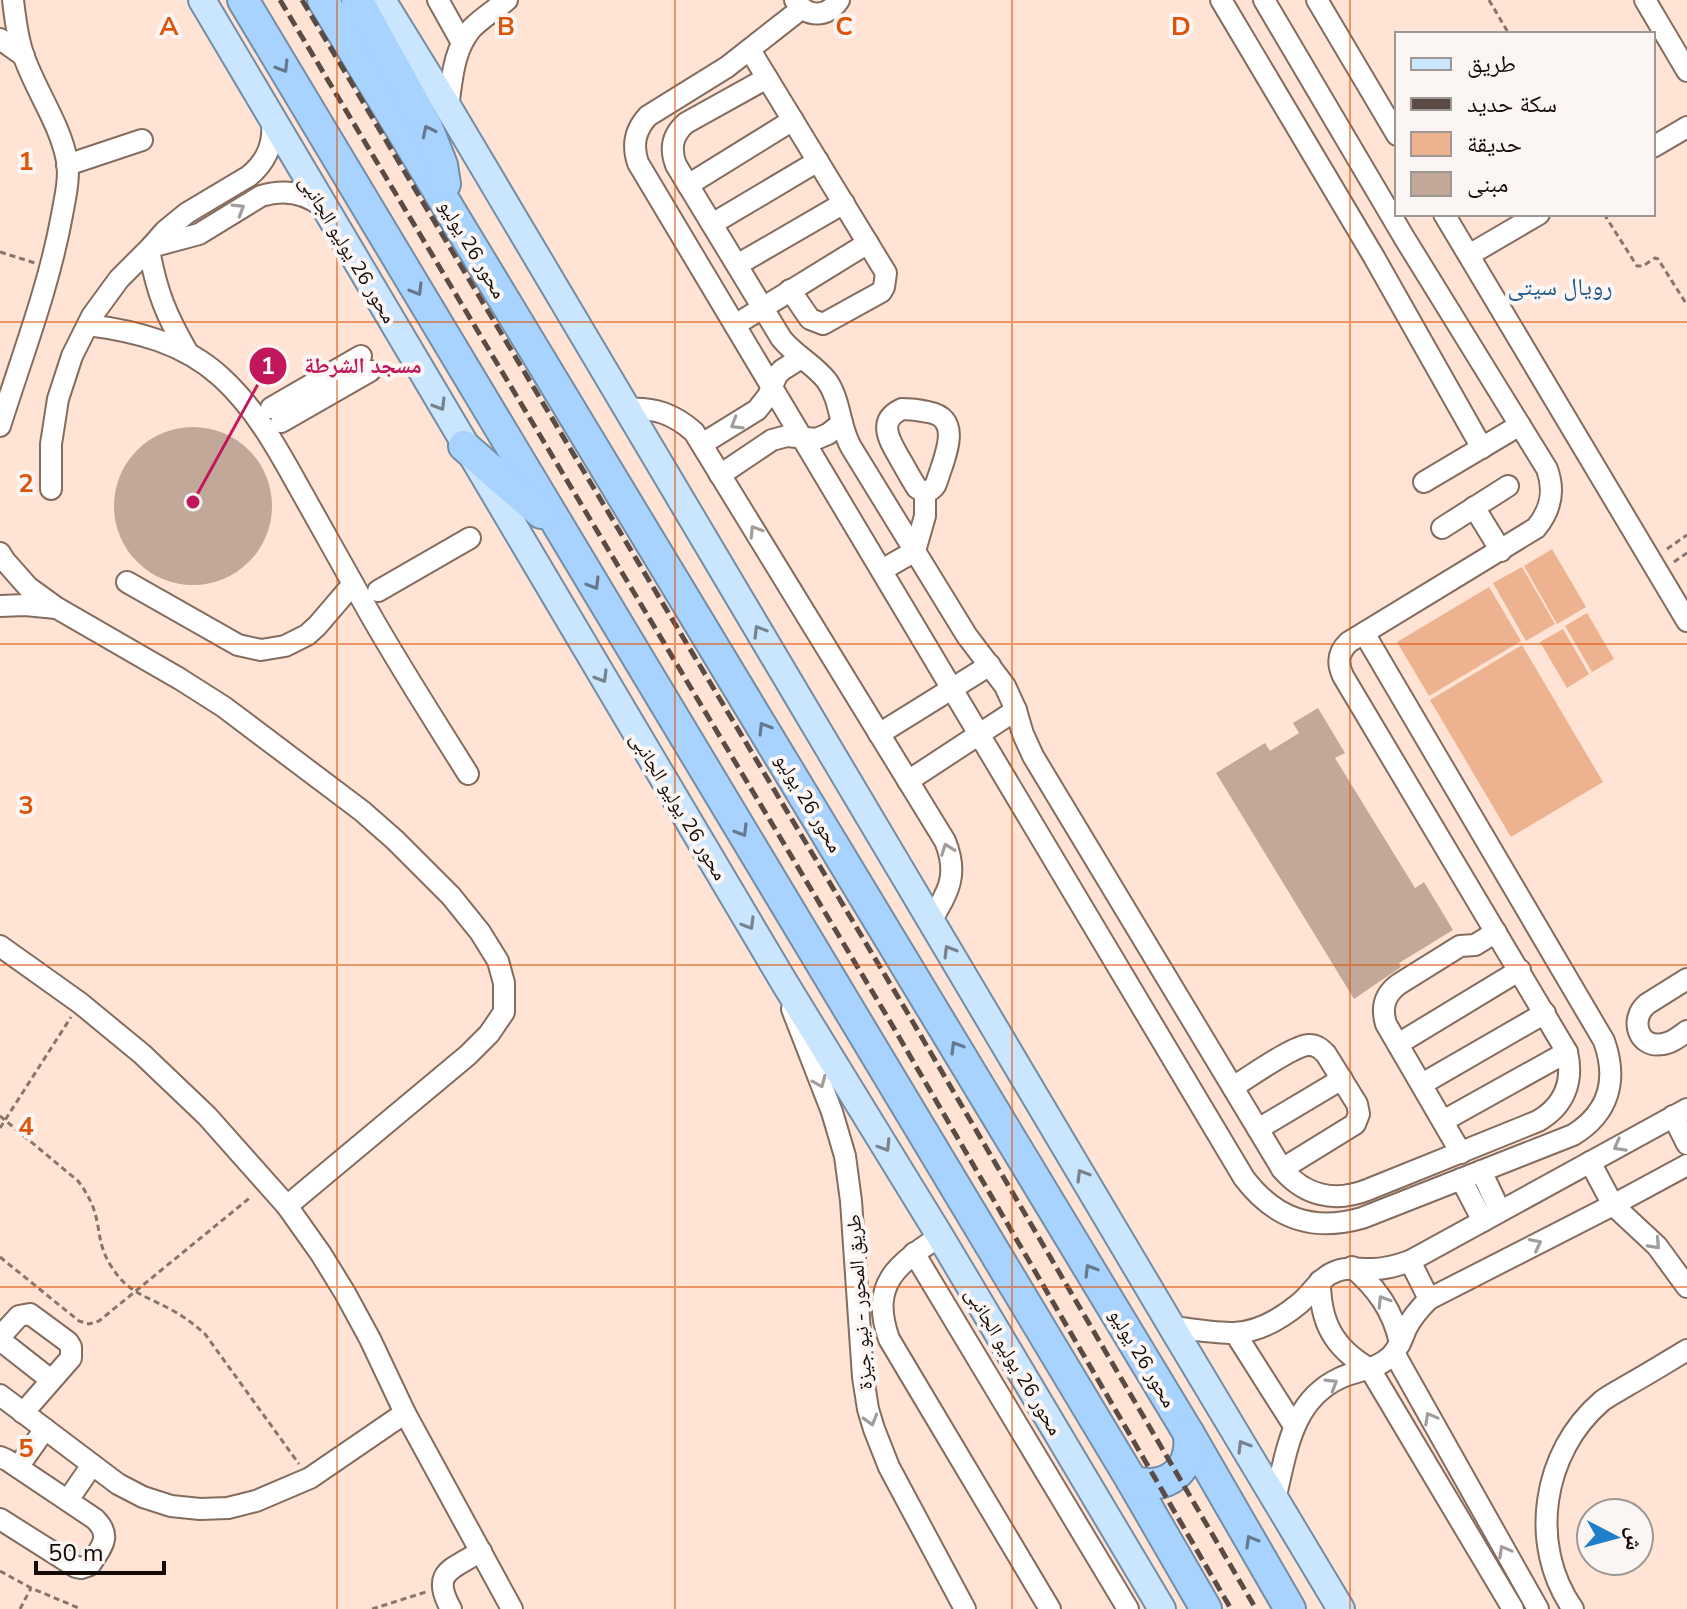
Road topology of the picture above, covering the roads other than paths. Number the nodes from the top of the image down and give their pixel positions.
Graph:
1 (13, 0) edge
2 (202, 0) edge
3 (243, 0) edge
4 (323, 0) edge
5 (357, 0) edge
6 (382, 0) edge
7 (438, 0) edge
8 (507, 0) edge
9 (839, 0) edge
10 (1221, 0) edge
11 (1264, 0) edge
12 (1317, 0) edge
13 (1645, 0) edge
14 (798, 4) edge
15 (0, 39) edge
16 (462, 43) junction
17 (750, 50) junction
18 (24, 56) junction
19 (1301, 62) junction
20 (1687, 71) edge
21 (767, 78) junction
22 (1270, 81) junction
23 (448, 107) junction
24 (793, 120) junction
25 (272, 121) junction
26 (1687, 127) edge
27 (1395, 132) edge
28 (142, 140) dead end
29 (1655, 146) edge
30 (818, 161) junction
31 (67, 165) junction
32 (688, 185) junction
33 (844, 203) junction
34 (447, 206) junction
35 (323, 207) junction
36 (1445, 216) edge
37 (1536, 216) edge
38 (712, 224) junction
39 (1405, 239) junction
40 (868, 243) junction
41 (150, 248) junction
42 (1469, 255) junction
43 (1374, 257) junction
44 (740, 271) junction
45 (790, 290) junction
46 (716, 294) junction
47 (762, 307) junction
48 (88, 325) junction
49 (735, 325) junction
50 (188, 353) junction
51 (801, 358) junction
52 (365, 363) dead end
53 (8, 371) edge
54 (772, 388) junction
55 (627, 409) junction
56 (276, 415) dead end
57 (842, 423) junction
58 (1520, 425) junction
59 (0, 426) edge
60 (803, 438) junction
61 (702, 444) junction
62 (464, 446) junction
63 (1482, 448) junction
64 (720, 475) junction
65 (1424, 482) dead end
66 (1508, 486) dead end
67 (51, 489) dead end
68 (925, 492) dead end
69 (1474, 507) junction
70 (1442, 528) dead end
71 (562, 531) junction
72 (470, 538) dead end
73 (915, 551) junction
74 (1501, 551) junction
75 (0, 553) edge
76 (882, 570) junction
77 (127, 582) dead end
78 (353, 584) junction
79 (378, 591) dead end
80 (0, 606) edge
81 (57, 608) junction
82 (1687, 621) edge
83 (1364, 633) junction
84 (990, 665) junction
85 (952, 688) junction
86 (1016, 710) junction
87 (879, 734) junction
88 (979, 734) junction
89 (468, 774) dead end
90 (908, 781) junction
91 (931, 921) junction
92 (1493, 926) junction
93 (0, 946) edge
94 (1520, 970) junction
95 (1562, 970) junction
96 (1687, 979) edge
97 (784, 982) junction
98 (1531, 989) junction
99 (1545, 1013) junction
100 (1687, 1031) edge
101 (1398, 1044) junction
102 (1567, 1052) junction
103 (1342, 1079) junction
104 (1422, 1084) junction
105 (1233, 1087) junction
106 (1680, 1113) edge
107 (1443, 1121) junction
108 (1258, 1129) junction
109 (1687, 1144) edge
110 (1461, 1153) junction
111 (1590, 1162) junction
112 (1687, 1165) edge
113 (1282, 1169) junction
114 (1481, 1171) junction
115 (1461, 1179) junction
116 (1613, 1205) junction
117 (287, 1206) junction
118 (1492, 1216) junction
119 (940, 1236) junction
120 (914, 1253) junction
121 (1410, 1261) junction
122 (1352, 1267) junction
123 (1320, 1281) junction
124 (1687, 1287) edge
125 (1429, 1299) junction
126 (1172, 1327) junction
127 (1235, 1333) junction
128 (0, 1338) edge
129 (1397, 1348) junction
130 (1687, 1350) edge
131 (1370, 1369) junction
132 (51, 1380) junction
133 (0, 1395) edge
134 (23, 1413) junction
135 (405, 1413) junction
136 (1294, 1426) junction
137 (45, 1429) junction
138 (1189, 1434) junction
139 (9, 1462) edge
140 (92, 1465) junction
141 (1132, 1481) junction
142 (1466, 1483) junction
143 (1445, 1495) junction
144 (1275, 1499) junction
145 (68, 1500) junction
146 (0, 1519) edge
147 (481, 1551) junction
148 (451, 1609) edge
149 (512, 1609) edge
150 (965, 1609) edge
151 (1050, 1609) edge
152 (1128, 1609) edge
153 (1162, 1609) edge
154 (1206, 1609) edge
155 (1290, 1609) edge
156 (1341, 1609) edge
157 (1513, 1609) edge
158 (1538, 1609) edge
159 (1573, 1609) edge

1 - 18 street
2 - 25 main road, محور 26 يوليو الجانبى
3 -> 71 highway
4 - 34 highway, محور 26 يوليو
34 -> 5 highway
6 - 23 main road
7 - 16 street
8 - 16 street
9 - 14 street
10 - 22 street
11 - 19 street
12 - 27 street
13 - 20 street
14 - 17 street
15 - 18 street
16 - 23 street
17 - 21 street
17 - 46 street
18 - 31 street
19 - 22 street
19 - 39 street
21 - 24 street
21 - 32 street
22 - 43 street
23 - 55 main road
24 - 30 street
24 - 32 street
25 - 35 main road, محور 26 يوليو الجانبى
25 - 41 street
26 - 29 street
28 - 31 street
30 - 33 street
30 - 38 street
31 - 53 street
32 - 38 street
33 - 40 street
33 - 44 street
138 -> 34 highway, محور 26 يوليو
41 -> 35 street
35 -> 62 main road, محور 26 يوليو الجانبى
36 - 42 street
37 - 42 street
38 - 44 street
39 - 43 street
39 - 58 street
40 - 45 street
40 - 45 street
41 - 48 street
41 - 50 street
42 - 82 street
43 - 63 street
44 - 46 street
44 - 47 street
45 - 47 street
46 - 49 street
47 - 49 street
47 - 51 street
48 - 50 street
48 - 67 street
49 - 54 street
50 - 78 street
51 - 54 street
51 - 57 street
52 - 56 street
53 - 59 street
54 - 60 street
54 -> 61 street
55 - 61 street
91 -> 55 main road
57 - 60 street
57 - 73 street
58 - 63 street
58 - 74 street
60 - 64 street
60 - 76 street
61 - 64 street
62 - 71 highway
62 -> 97 main road, محور 26 يوليو الجانبى
63 - 65 street
87 -> 64 street
66 - 69 street
68 - 73 street
69 - 70 street
69 - 74 street
71 -> 141 highway
72 - 79 street
73 - 76 street
73 - 84 street
74 - 83 street
75 - 81 street
76 - 85 street
77 - 78 street
78 - 89 street
80 - 81 street
81 - 117 street
83 - 92 street
83 - 95 street
84 - 85 street
84 - 86 street
85 - 87 street
85 - 88 street
86 - 88 street
86 - 105 street
87 - 90 street
88 - 90 street
88 - 115 street
91 -> 90 street
126 -> 91 main road
92 - 94 street
92 - 101 street
93 - 117 street
94 - 98 street
94 - 101 street
95 - 98 street
95 - 114 street
96 - 100 street
97 -> 119 main road, محور 26 يوليو الجانبى
97 -> 150 street, طريق المحور - نيو جيزة
98 - 99 street
99 - 102 street
99 - 104 street
101 - 104 street
102 - 107 street
102 - 110 street
103 - 105 street
103 - 108 street
103 - 113 street
104 - 107 street
105 - 108 street
106 - 109 street
106 -> 111 street
107 - 110 street
108 - 113 street
110 - 113 street
111 - 116 street
111 - 118 street
112 - 116 street
114 - 115 street
114 - 118 street
115 - 118 street
116 -> 124 street
125 -> 116 street
117 - 135 street
118 - 121 street
119 - 120 street
119 - 153 main road, محور 26 يوليو الجانبى
120 - 151 street
120 - 152 street
121 - 122 street
121 - 125 street
122 - 123 street
129 -> 122 street
123 - 127 street
123 - 131 street
125 - 129 street
126 - 127 street
144 -> 126 main road
127 - 136 street
128 - 132 street
128 - 132 street
129 - 131 street
142 -> 129 street
130 - 159 street
136 -> 131 street
131 - 143 street
132 - 134 street
133 - 134 street
134 - 137 street
135 - 140 street
135 - 147 street
136 - 144 street
137 - 139 street
137 - 140 street
138 - 141 highway
155 -> 138 highway, محور 26 يوليو
139 - 145 street
140 - 145 street
141 - 154 highway
142 - 143 street
158 -> 142 street
143 - 157 street
144 - 156 main road
145 - 146 street
147 - 148 street
147 - 149 street

